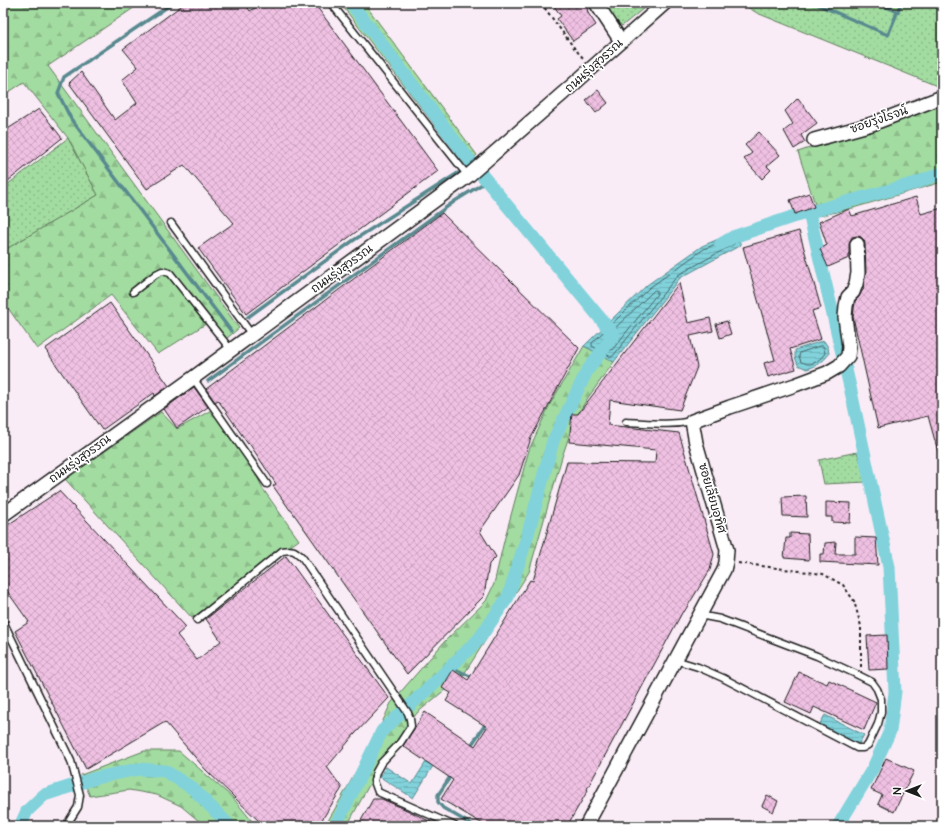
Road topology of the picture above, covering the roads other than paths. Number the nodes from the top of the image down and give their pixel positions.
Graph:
1 (331, 3) edge
2 (596, 3) edge
3 (665, 3) edge
4 (621, 41) junction
5 (942, 97) edge
6 (814, 140) dead end
7 (468, 176) junction
8 (171, 223) dead end
9 (857, 244) dead end
10 (133, 292) dead end
11 (252, 334) junction
12 (231, 350) junction
13 (193, 378) junction
14 (692, 421) junction
15 (626, 422) dead end
16 (267, 484) dead end
17 (3, 515) edge
18 (699, 615) junction
19 (197, 620) dead end
20 (3, 621) edge
21 (675, 660) junction
22 (66, 826) edge
23 (455, 826) edge
24 (586, 826) edge

1 - 7 lane
2 - 4 street
3 - 4 street, ถนนรุ่งสุวรรณ
4 - 7 street, ถนนรุ่งสุวรรณ
5 - 6 street, ซอยรุ่งโรจน์
7 - 11 street, ถนนรุ่งสุวรรณ
8 - 11 lane
9 - 14 street
10 - 12 lane
11 - 12 street, ถนนรุ่งสุวรรณ
12 - 13 street, ถนนรุ่งสุวรรณ
13 - 16 lane
13 - 17 street, ถนนรุ่งสุวรรณ
14 - 15 lane
14 - 18 street, ซอยเลียบอุทิศ
18 - 21 street, ซอยเลียบอุทิศ
18 - 21 lane
19 - 23 lane
20 - 22 lane
21 - 24 street, ซอยเลียบอุทิศ

